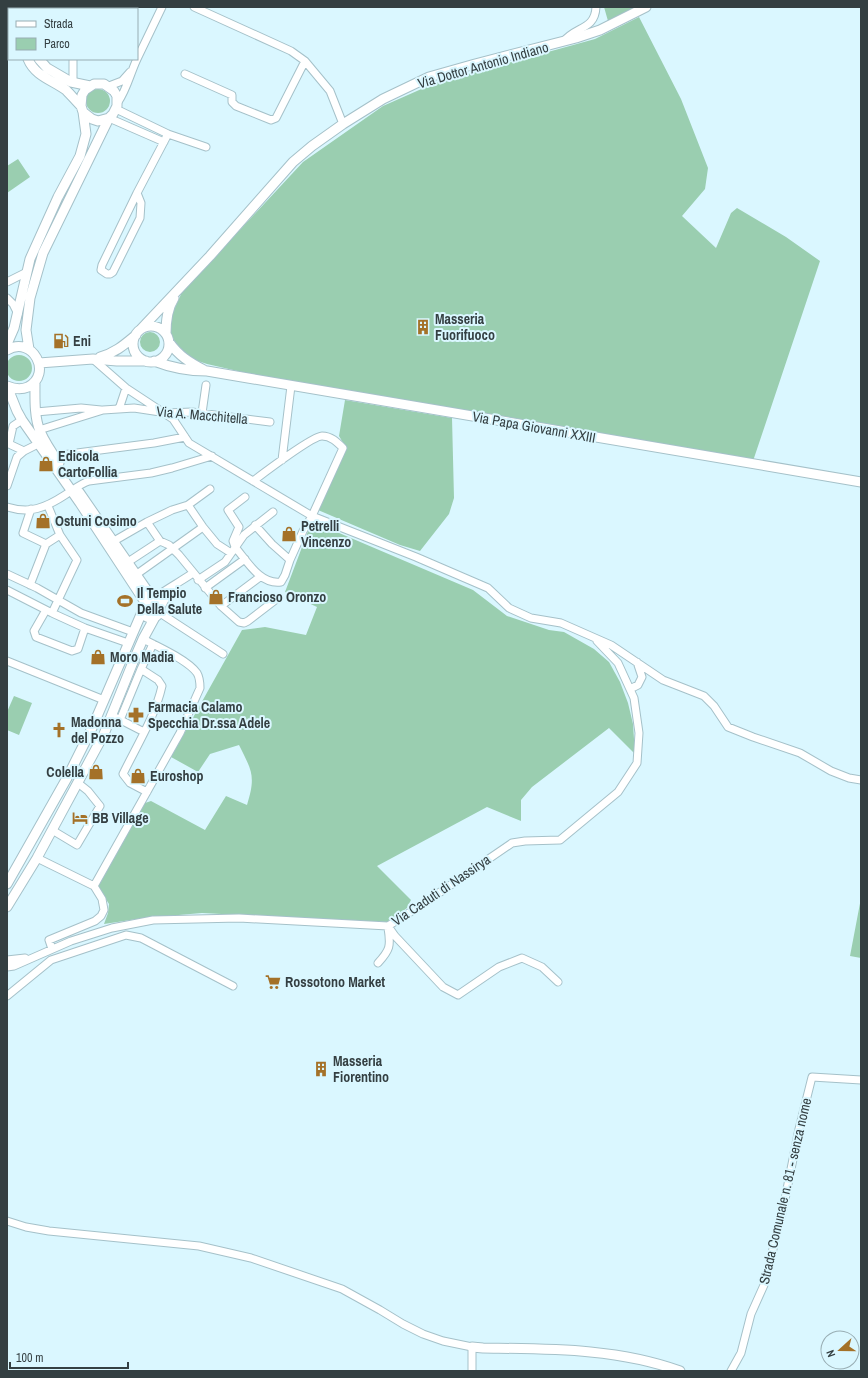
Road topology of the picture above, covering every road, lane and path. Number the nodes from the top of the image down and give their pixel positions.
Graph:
1 (162, 7) edge
2 (194, 7) edge
3 (596, 7) edge
4 (646, 7) edge
5 (564, 41) junction
6 (138, 57) edge
7 (28, 60) edge
8 (40, 60) edge
9 (73, 60) edge
10 (137, 60) edge
11 (305, 61) junction
12 (132, 70) junction
13 (185, 74) dead end
14 (73, 82) junction
15 (90, 86) junction
16 (109, 86) junction
17 (117, 106) junction
18 (82, 109) junction
19 (109, 118) junction
20 (343, 124) junction
21 (168, 134) junction
22 (164, 142) junction
23 (206, 147) dead end
24 (137, 193) junction
25 (27, 272) junction
26 (7, 282) edge
27 (177, 292) junction
28 (7, 298) edge
29 (18, 314) junction
30 (138, 332) junction
31 (168, 338) junction
32 (7, 344) edge
33 (28, 349) junction
34 (7, 350) edge
35 (93, 359) junction
36 (150, 361) junction
37 (39, 363) junction
38 (207, 371) junction
39 (35, 382) junction
40 (206, 385) dead end
41 (7, 386) edge
42 (291, 386) junction
43 (126, 388) junction
44 (119, 409) junction
45 (103, 410) junction
46 (36, 412) junction
47 (163, 412) junction
48 (202, 413) junction
49 (22, 420) junction
50 (270, 422) dead end
51 (10, 427) edge
52 (39, 430) junction
53 (185, 437) junction
54 (38, 444) junction
55 (8, 446) edge
56 (24, 451) junction
57 (54, 456) junction
58 (212, 456) junction
59 (282, 460) junction
60 (253, 481) junction
61 (861, 482) edge
62 (7, 486) edge
63 (74, 489) junction
64 (210, 489) dead end
65 (244, 497) dead end
66 (188, 505) junction
67 (48, 506) junction
68 (7, 507) edge
69 (31, 509) junction
70 (273, 512) dead end
71 (312, 516) junction
72 (147, 522) junction
73 (255, 525) junction
74 (203, 527) junction
75 (60, 536) junction
76 (114, 541) junction
77 (160, 541) junction
78 (46, 544) junction
79 (173, 549) junction
80 (233, 550) junction
81 (245, 559) junction
82 (290, 560) junction
83 (128, 562) junction
84 (193, 573) junction
85 (7, 574) edge
86 (137, 574) junction
87 (260, 577) junction
88 (198, 580) junction
89 (30, 585) junction
90 (175, 585) junction
91 (205, 588) junction
92 (7, 590) edge
93 (278, 598) dead end
94 (58, 600) junction
95 (149, 601) junction
96 (221, 606) junction
97 (49, 612) junction
98 (142, 612) junction
99 (159, 612) junction
100 (86, 628) junction
101 (133, 632) junction
102 (143, 639) junction
103 (596, 639) junction
104 (128, 643) junction
105 (153, 644) junction
106 (223, 654) dead end
107 (625, 654) junction
108 (7, 662) edge
109 (637, 662) junction
110 (618, 663) junction
111 (141, 669) junction
112 (630, 689) junction
113 (104, 700) junction
114 (111, 715) junction
115 (120, 720) junction
116 (144, 732) junction
117 (861, 780) edge
118 (78, 783) junction
119 (147, 792) junction
120 (52, 830) junction
121 (37, 858) junction
122 (7, 884) edge
123 (94, 886) junction
124 (7, 907) edge
125 (388, 926) junction
126 (52, 949) junction
127 (31, 958) junction
128 (7, 960) edge
129 (378, 963) dead end
130 (7, 967) edge
131 (558, 982) dead end
132 (233, 986) dead end
133 (7, 996) edge
134 (861, 1080) edge
135 (7, 1221) edge
136 (472, 1347) junction
137 (472, 1371) edge
138 (680, 1371) edge
139 (731, 1371) edge

1 - 6 street
2 - 11 street
3 - 5 street
4 - 5 main road, Via Dottor Antonio Indiano
5 - 20 main road, Via Dottor Antonio Indiano
7 - 18 main road
8 - 14 main road
9 - 14 street
10 - 12 street
11 - 13 street
11 - 20 street
12 - 16 street
12 - 17 street
14 - 15 main road
15 - 16 main road
15 - 18 main road
16 - 17 main road
17 - 19 main road
17 - 21 street
18 - 19 main road
18 - 25 main road
19 - 22 street
19 - 33 main road
20 - 27 main road, Via Dottor Antonio Indiano
21 - 22 street
21 - 23 street
22 - 24 street
24 - 24 street
25 - 26 street
25 - 29 main road
27 - 30 main road, Via Dottor Antonio Indiano
27 - 31 main road, Via Dottor Antonio Indiano
28 - 29 street
29 - 32 main road
30 - 31 main road
30 - 35 main road, Via Papa Giovanni XXIII
30 - 36 main road
31 - 36 main road
31 - 38 main road, Via Papa Giovanni XXIII
33 - 34 main road
33 - 37 main road
35 - 36 main road, Via Papa Giovanni XXIII
35 - 37 main road, Via Papa Giovanni XXIII
35 - 43 street
36 - 38 main road, Via Papa Giovanni XXIII
37 - 39 main road
38 - 42 main road, Via Papa Giovanni XXIII
39 - 41 main road
39 - 46 main road
40 - 48 street
41 - 49 main road
42 - 59 street
42 - 61 main road, Via Papa Giovanni XXIII
43 - 44 street
43 - 47 street
44 - 45 street, Via A. Macchitella
44 - 47 street, Via A. Macchitella
45 - 46 street
45 - 52 street
46 - 52 main road
47 - 48 street, Via A. Macchitella
47 - 53 street
48 - 50 street, Via A. Macchitella
49 - 51 street
49 - 54 main road
51 - 55 street
52 - 57 main road
53 - 57 street
53 - 58 street
54 - 56 street
54 - 63 main road
55 - 56 street
56 - 62 street
57 - 63 main road
58 - 60 street
58 - 63 street
59 - 60 street
59 - 71 street
60 - 71 street
63 - 67 street
63 - 76 main road
63 - 95 main road
64 - 66 street
65 - 80 street
66 - 72 street
66 - 74 street
67 - 69 street
67 - 75 street
68 - 69 street
69 - 78 street
70 - 73 street
71 - 82 street
71 - 103 street
72 - 76 street
72 - 77 street
73 - 80 street
73 - 82 street
74 - 79 street
74 - 80 street
75 - 78 street
75 - 94 street
76 - 83 main road
77 - 79 street
77 - 83 street
78 - 89 street
79 - 84 street
79 - 86 street
80 - 81 street
80 - 88 street
81 - 87 street
81 - 91 street
82 - 87 street
83 - 86 main road
84 - 88 street
84 - 90 street
85 - 89 street
86 - 95 main road
87 - 96 street
88 - 91 street
89 - 94 street
90 - 95 street
90 - 99 street
91 - 96 street
92 - 97 street
93 - 96 street
94 - 97 street
94 - 101 street
95 - 98 main road
95 - 99 main road
97 - 100 street
97 - 100 street
98 - 99 main road
98 - 101 main road
99 - 102 main road
99 - 106 street
100 - 104 street
101 - 104 main road
102 - 105 street
102 - 114 main road
103 - 107 street
103 - 110 street, Via Caduti di Nassirya
104 - 113 main road
105 - 111 street
105 - 119 street
107 - 109 street
107 - 110 street
108 - 113 street
109 - 112 street
109 - 117 street
110 - 112 street, Via Caduti di Nassirya
111 - 115 street
111 - 116 street
112 - 125 street, Via Caduti di Nassirya
113 - 122 main road
114 - 115 street
114 - 118 main road
115 - 116 street
116 - 119 street
118 - 120 main road
118 - 120 street
119 - 123 street
120 - 121 main road
121 - 123 street
121 - 124 main road
123 - 126 street
125 - 126 street, Via Caduti di Nassirya
125 - 129 street
125 - 131 street
126 - 127 street, Via Caduti di Nassirya
127 - 128 street, Via Caduti di Nassirya
127 - 130 street, Via Caduti di Nassirya
132 - 133 street
134 - 139 street, Strada Comunale n. 81 - senza nome
135 - 136 street
136 - 137 street
136 - 138 main road

